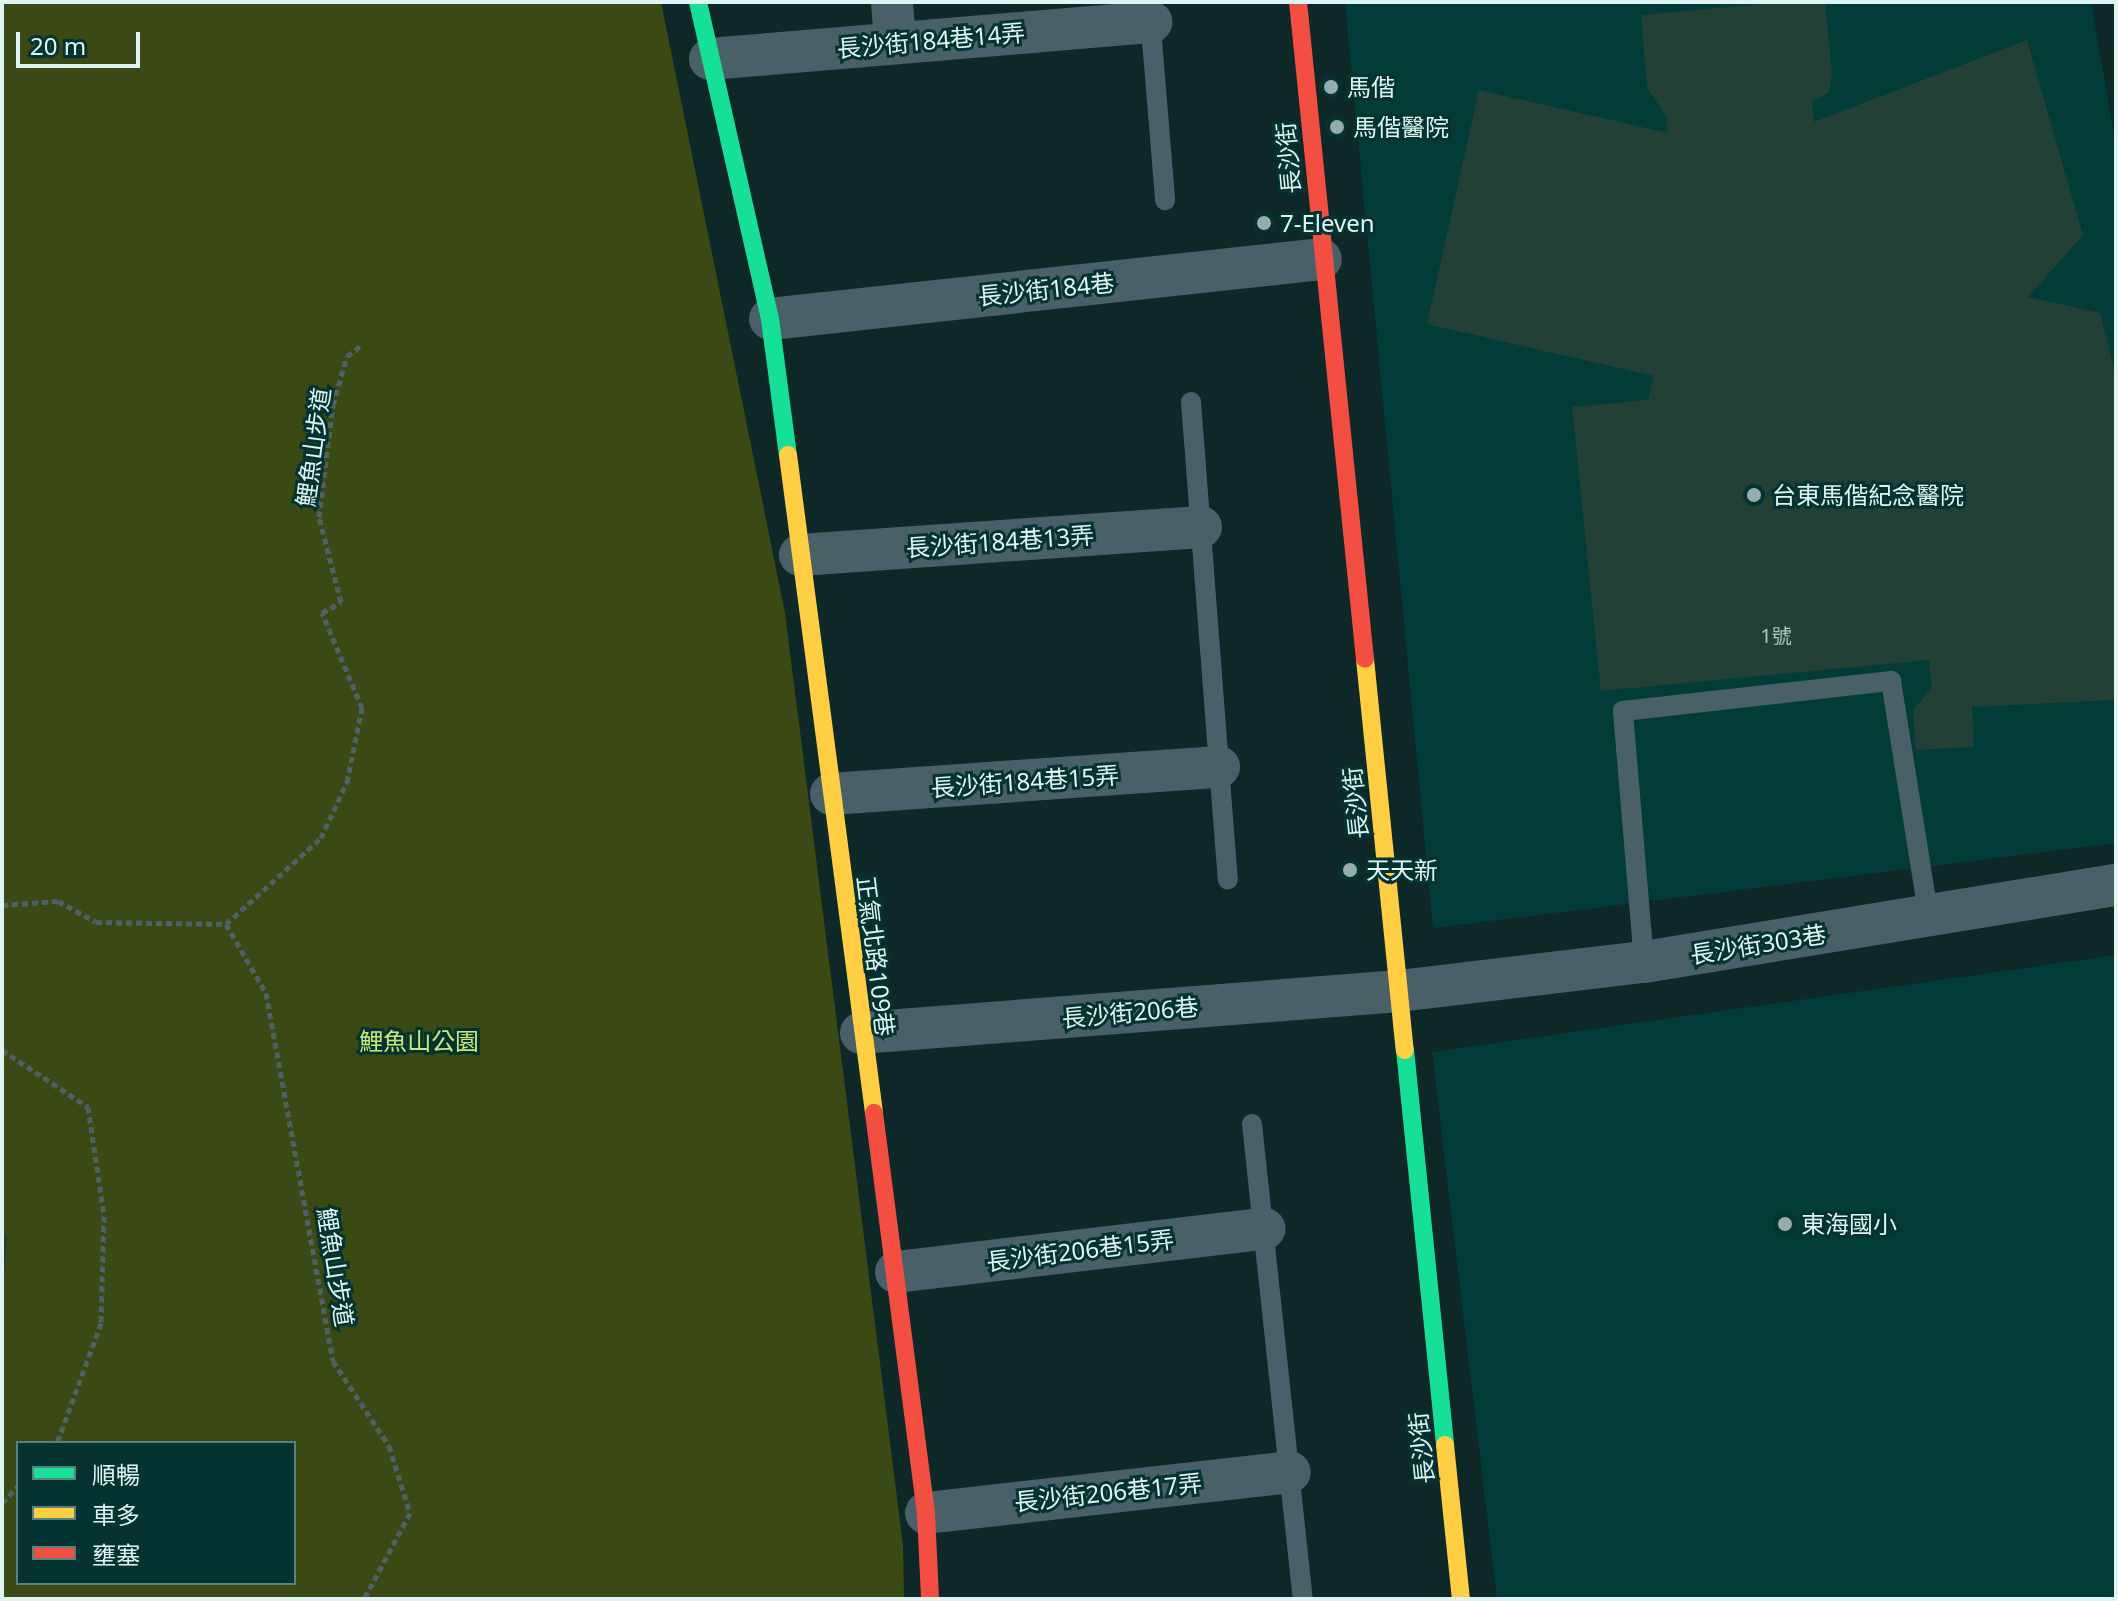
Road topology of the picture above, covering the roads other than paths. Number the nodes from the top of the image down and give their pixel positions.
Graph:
1 (698, 2) edge
2 (892, 2) edge
3 (1298, 2) edge
4 (1150, 12) edge
5 (895, 43) junction
6 (710, 59) junction
7 (1165, 200) dead end
8 (1321, 259) junction
9 (770, 319) junction
10 (1191, 402) dead end
11 (1201, 527) junction
12 (800, 555) junction
13 (1219, 767) junction
14 (831, 794) junction
15 (1228, 880) dead end
16 (2116, 885) edge
17 (1929, 918) junction
18 (1644, 962) junction
19 (1399, 991) junction
20 (861, 1033) junction
21 (1252, 1124) dead end
22 (1264, 1229) junction
23 (896, 1272) junction
24 (1290, 1472) junction
25 (926, 1513) junction
26 (930, 1599) edge
27 (1303, 1599) edge
28 (1461, 1599) edge

1 - 6 street, 正氣北路109巷
2 - 5 street
3 - 8 street, 長沙街
4 - 5 street, 長沙街184巷14弄
4 - 7 lane
5 - 6 street, 長沙街184巷14弄
6 - 9 street, 正氣北路109巷
8 - 9 street, 長沙街184巷
8 - 19 street, 長沙街
9 - 12 street, 正氣北路109巷
10 - 11 lane
11 - 12 street, 長沙街184巷13弄
11 - 13 lane
12 - 14 street, 正氣北路109巷
13 - 14 street, 長沙街184巷15弄
13 - 15 lane
14 - 20 street, 正氣北路109巷
16 - 17 street, 長沙街303巷
17 - 18 street, 長沙街303巷
17 - 18 lane
18 - 19 street, 長沙街303巷
19 - 20 street, 長沙街206巷
19 - 28 street, 長沙街
20 - 23 street, 正氣北路109巷
21 - 22 lane
22 - 23 street, 長沙街206巷15弄
22 - 24 lane
23 - 25 street, 正氣北路109巷
24 - 25 street, 長沙街206巷17弄
24 - 27 lane
25 - 26 street, 正氣北路109巷

